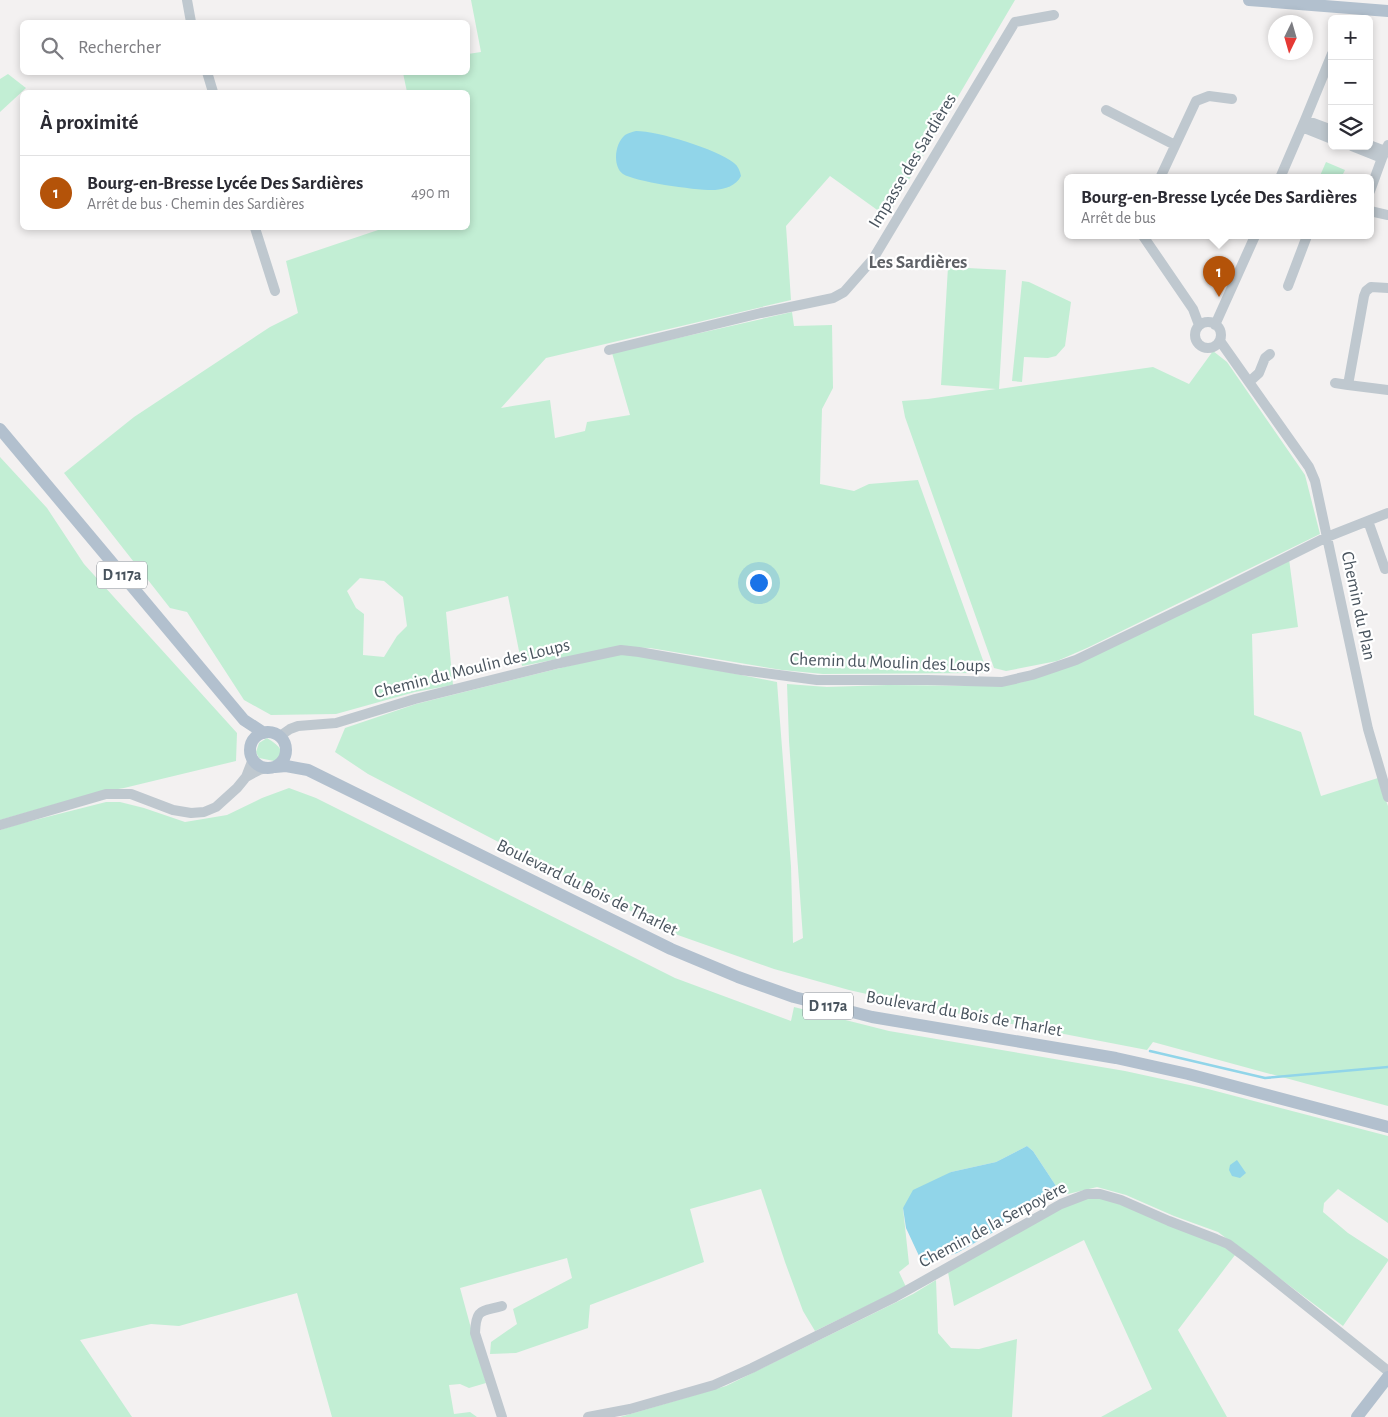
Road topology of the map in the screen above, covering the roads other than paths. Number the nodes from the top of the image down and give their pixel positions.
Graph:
1 (186, 0) edge
2 (1249, 0) edge
3 (1324, 0) edge
4 (1388, 5) edge
5 (1348, 10) edge
6 (1388, 11) edge
7 (1054, 15) dead end
8 (191, 20) edge
9 (1330, 60) edge
10 (208, 75) edge
11 (212, 90) edge
12 (1232, 100) dead end
13 (1106, 110) dead end
14 (1304, 123) junction
15 (1328, 129) edge
16 (1328, 136) edge
17 (1175, 145) junction
18 (1373, 147) edge
19 (1385, 152) edge
20 (1162, 174) edge
21 (1282, 174) edge
22 (1374, 181) edge
23 (1374, 212) edge
24 (1388, 215) edge
25 (256, 230) edge
26 (1145, 239) edge
27 (1254, 239) edge
28 (1307, 239) edge
29 (1288, 286) dead end
30 (1388, 288) edge
31 (275, 291) dead end
32 (1215, 324) junction
33 (1199, 326) junction
34 (1216, 344) junction
35 (609, 350) dead end
36 (1270, 354) dead end
37 (1248, 382) junction
38 (1335, 383) dead end
39 (1348, 385) junction
40 (1388, 390) edge
41 (0, 429) edge
42 (1388, 513) edge
43 (1368, 521) junction
44 (1327, 536) junction
45 (1385, 570) dead end
46 (244, 720) junction
47 (264, 732) junction
48 (280, 736) junction
49 (252, 743) junction
50 (286, 749) junction
51 (253, 759) junction
52 (271, 768) junction
53 (308, 770) junction
54 (246, 777) junction
55 (1388, 797) edge
56 (0, 825) edge
57 (1388, 1127) edge
58 (502, 1306) dead end
59 (1388, 1377) edge
60 (502, 1417) edge
61 (588, 1417) edge
62 (1357, 1417) edge

1 - 8 street
2 - 5 main road
3 - 5 main road
4 - 5 main road
5 - 6 main road
7 - 35 street, Impasse des Sardières
9 - 14 street
10 - 11 street
12 - 17 street
13 - 17 street
14 - 15 street
14 - 16 street
14 - 21 street
17 - 20 street
18 - 19 street
19 - 22 street
23 - 24 street
25 - 31 street
26 - 33 street
27 - 32 street
28 - 29 street
30 - 39 street
32 - 33 street
32 - 34 street
33 - 34 street
34 - 37 street, Chemin du Plan
36 - 37 street
37 - 44 street, Chemin du Plan
38 - 39 street
39 - 40 street
41 - 46 main road, D 117a
42 - 43 street, Chemin du Moulin des Loups
43 - 44 street, Chemin du Moulin des Loups
43 - 45 street
44 - 48 street, Chemin du Moulin des Loups
44 - 55 street, Chemin du Plan
46 - 47 main road, D 117a
46 - 49 main road, D 117a
47 - 48 main road
47 - 49 main road
48 - 50 main road
49 - 51 main road
50 - 52 main road
50 - 53 main road, Boulevard du Bois de Tharlet / D 117a
51 - 52 main road
51 - 54 street
52 - 53 main road, Boulevard du Bois de Tharlet / D 117a
52 - 54 street
53 - 57 main road, Boulevard du Bois de Tharlet / D 117a
54 - 56 street
58 - 60 street
59 - 61 street, Chemin de la Serpoyère
59 - 62 main road

